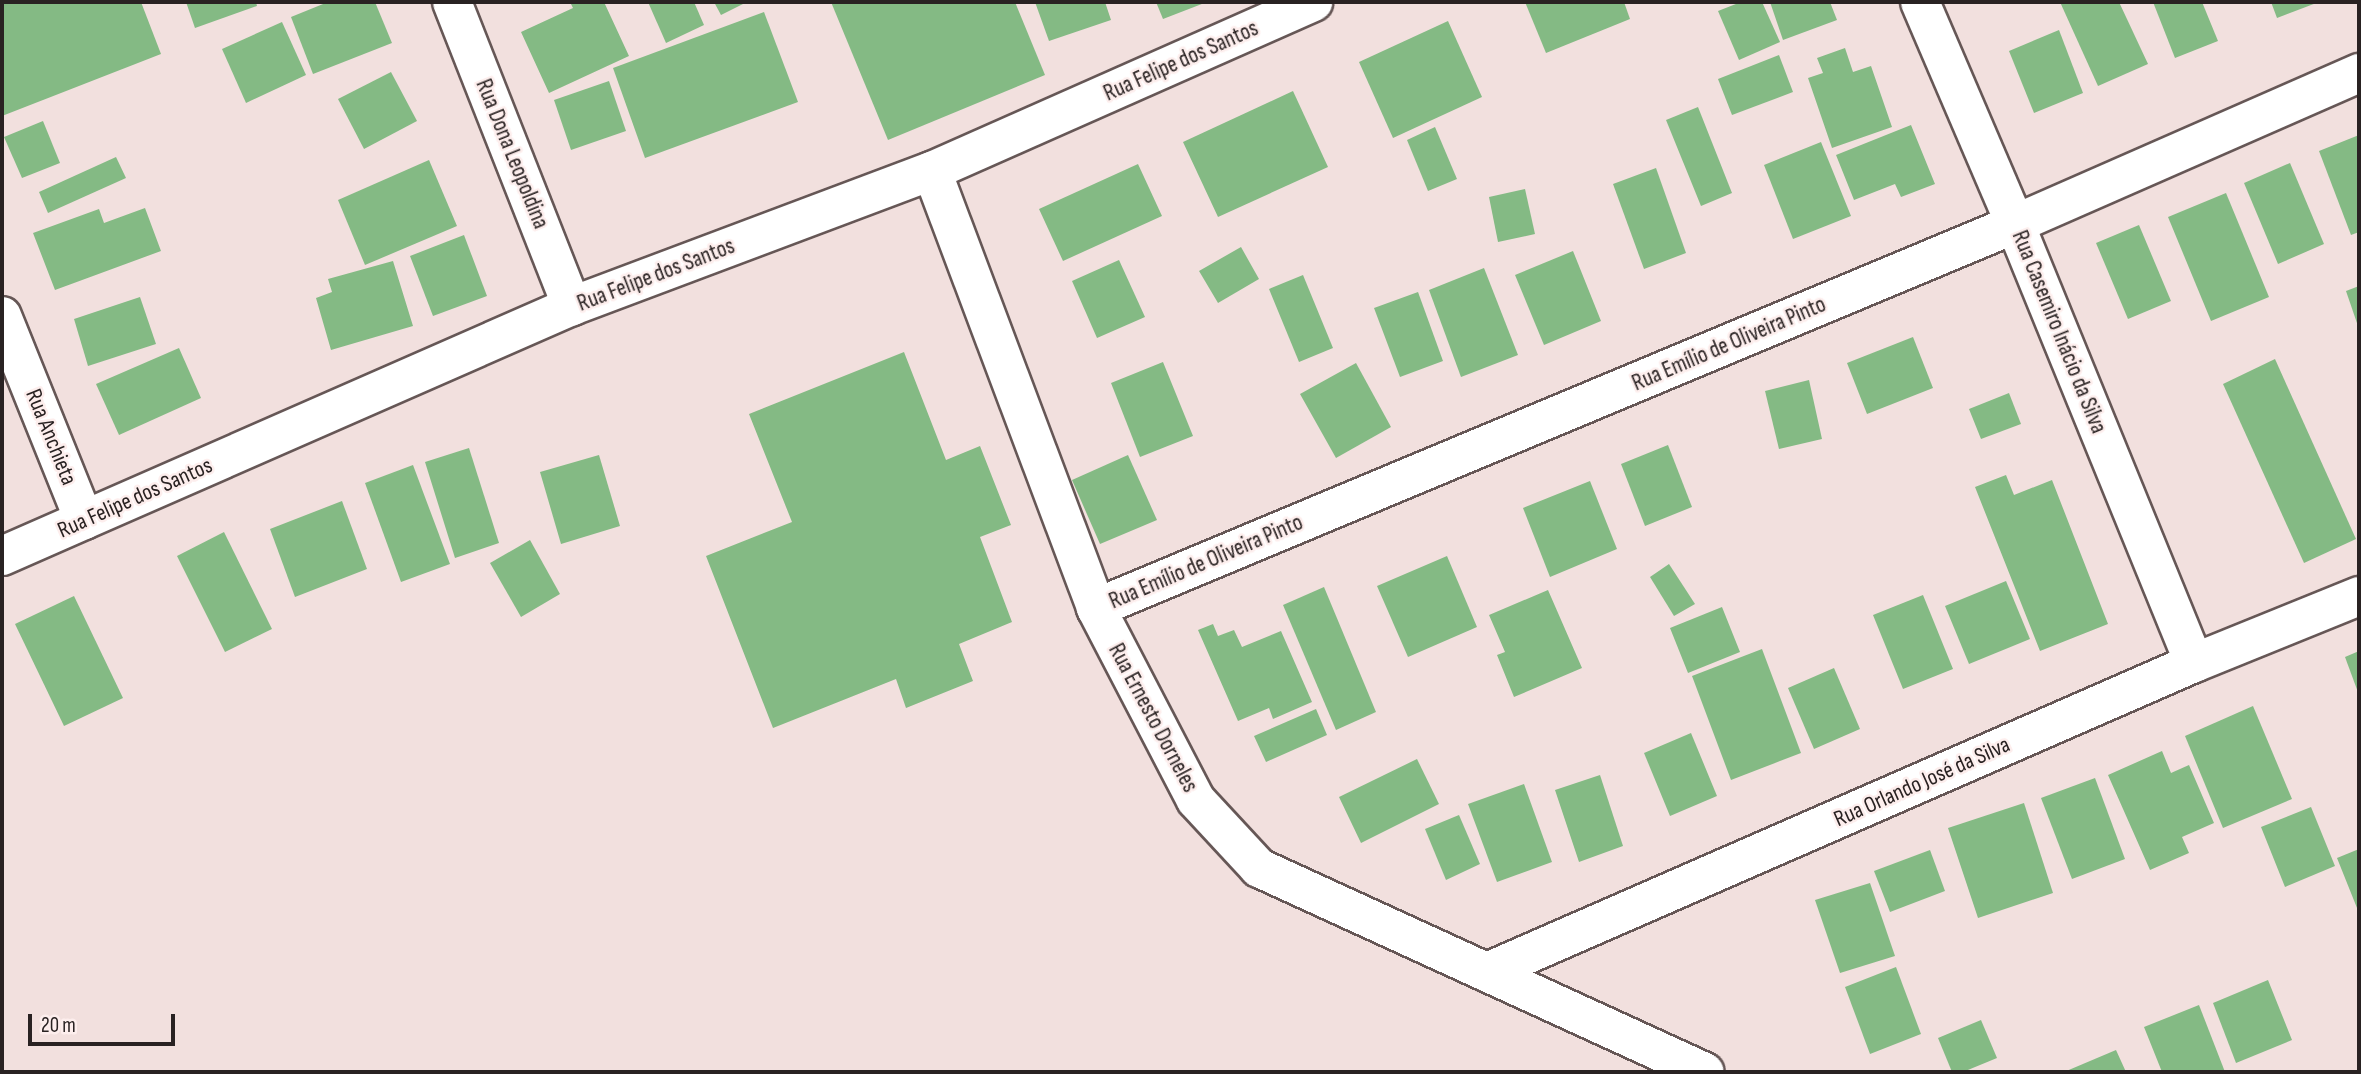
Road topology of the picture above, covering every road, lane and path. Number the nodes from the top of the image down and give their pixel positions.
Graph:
1 (452, 2) edge
2 (1313, 2) edge
3 (1920, 2) edge
4 (2359, 72) edge
5 (932, 171) junction
6 (2015, 224) junction
7 (572, 306) junction
8 (2, 316) edge
9 (84, 520) junction
10 (2, 556) edge
11 (2359, 596) edge
12 (1096, 608) junction
13 (2194, 663) junction
14 (1487, 972) junction
15 (1704, 1072) edge

1 - 7 street, Rua Dona Leopoldina
2 - 5 street, Rua Felipe dos Santos
3 - 6 street, Rua Casemiro Inácio da Silva
4 - 6 street, Rua Emílio de Oliveira Pinto
5 - 7 street, Rua Felipe dos Santos
5 - 12 street, Rua Ernesto Dorneles
6 - 12 street, Rua Emílio de Oliveira Pinto
6 - 13 street, Rua Casemiro Inácio da Silva
7 - 9 street, Rua Felipe dos Santos
8 - 9 street, Rua Anchieta
9 - 10 street, Rua Felipe dos Santos
11 - 13 street, Rua Orlando José da Silva
12 - 14 street, Rua Ernesto Dorneles
13 - 14 street, Rua Orlando José da Silva
14 - 15 street, Rua Ernesto Dorneles

